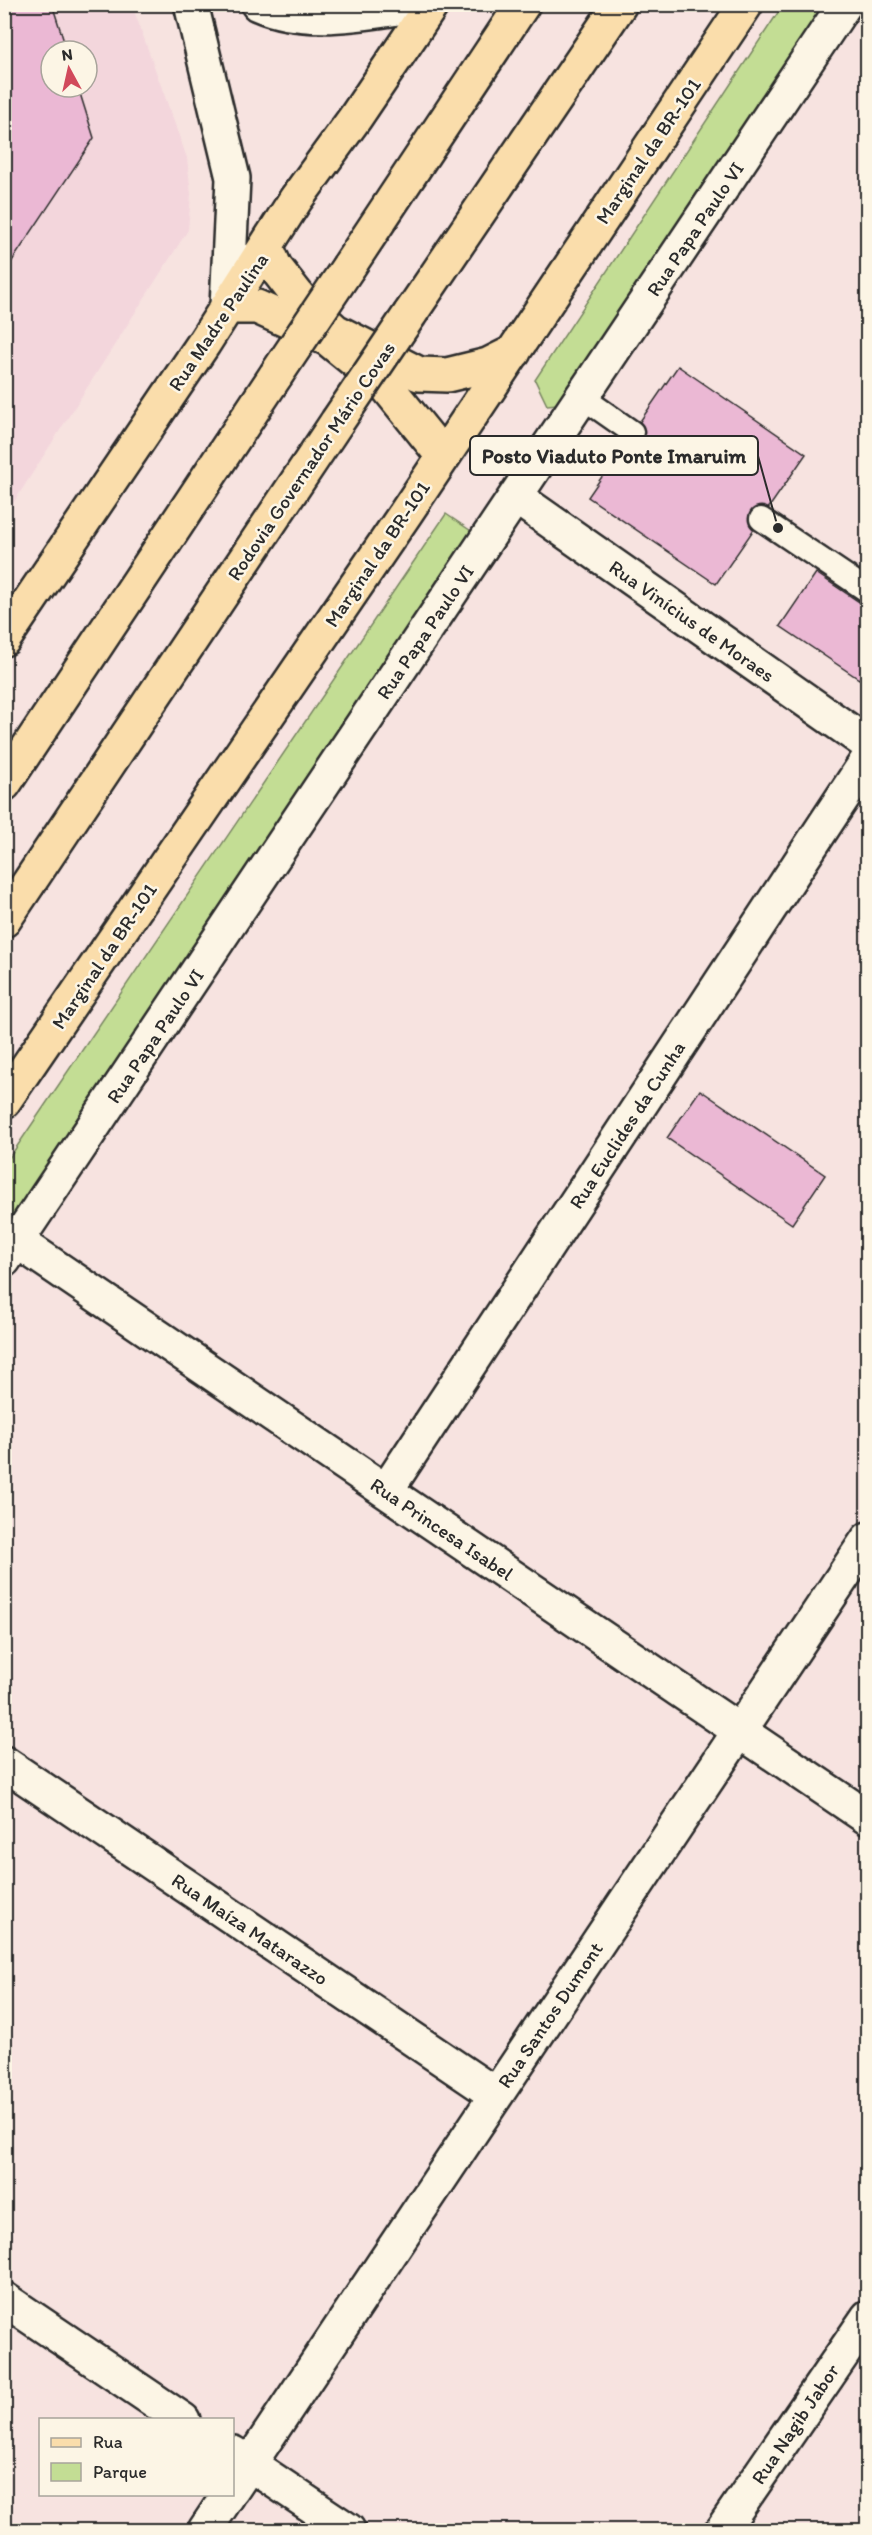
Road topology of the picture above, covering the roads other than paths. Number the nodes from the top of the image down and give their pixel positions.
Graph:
1 (191, 4) edge
2 (258, 4) edge
3 (423, 4) edge
4 (432, 4) edge
5 (523, 4) edge
6 (620, 4) edge
7 (746, 4) edge
8 (845, 4) edge
9 (267, 248) junction
10 (227, 307) junction
11 (514, 352) junction
12 (582, 398) junction
13 (633, 432) dead end
14 (442, 456) junction
15 (516, 497) junction
16 (761, 519) dead end
17 (867, 591) edge
18 (4, 639) edge
19 (867, 744) edge
20 (867, 759) edge
21 (4, 784) edge
22 (4, 920) edge
23 (4, 1101) edge
24 (11, 1251) edge
25 (386, 1491) junction
26 (867, 1539) edge
27 (740, 1731) junction
28 (4, 1763) edge
29 (867, 1818) edge
30 (496, 2095) junction
31 (4, 2299) edge
32 (867, 2317) edge
33 (180, 2418) edge
34 (238, 2469) edge
35 (228, 2496) edge
36 (205, 2530) edge
37 (348, 2530) edge
38 (722, 2530) edge

1 - 10 street
2 - 3 street
4 - 9 main road, Rua Madre Paulina
5 - 21 main road, bridge
6 - 22 main road, Rodovia Governador Mário Covas, bridge
7 - 11 main road, Marginal da BR-101
8 - 12 street, Rua Papa Paulo VI
9 - 10 main road, Rua Madre Paulina
9 - 11 main road
10 - 14 main road
10 - 18 main road, Rua Madre Paulina
11 - 14 main road, Marginal da BR-101
12 - 13 lane
12 - 15 street, Rua Papa Paulo VI
14 - 23 main road, Marginal da BR-101
15 - 19 street, Rua Vinícius de Moraes
15 - 24 street, Rua Papa Paulo VI
16 - 17 lane
20 - 25 street, Rua Euclides da Cunha
24 - 25 street, Rua Princesa Isabel
25 - 27 street, Rua Princesa Isabel
26 - 27 street, Rua Santos Dumont
27 - 29 street, Rua Princesa Isabel
27 - 30 street, Rua Santos Dumont
28 - 30 street, Rua Maíza Matarazzo
30 - 34 street, Rua Santos Dumont
31 - 33 street
32 - 38 street, Rua Nagib Jabor
34 - 37 street
35 - 36 street

